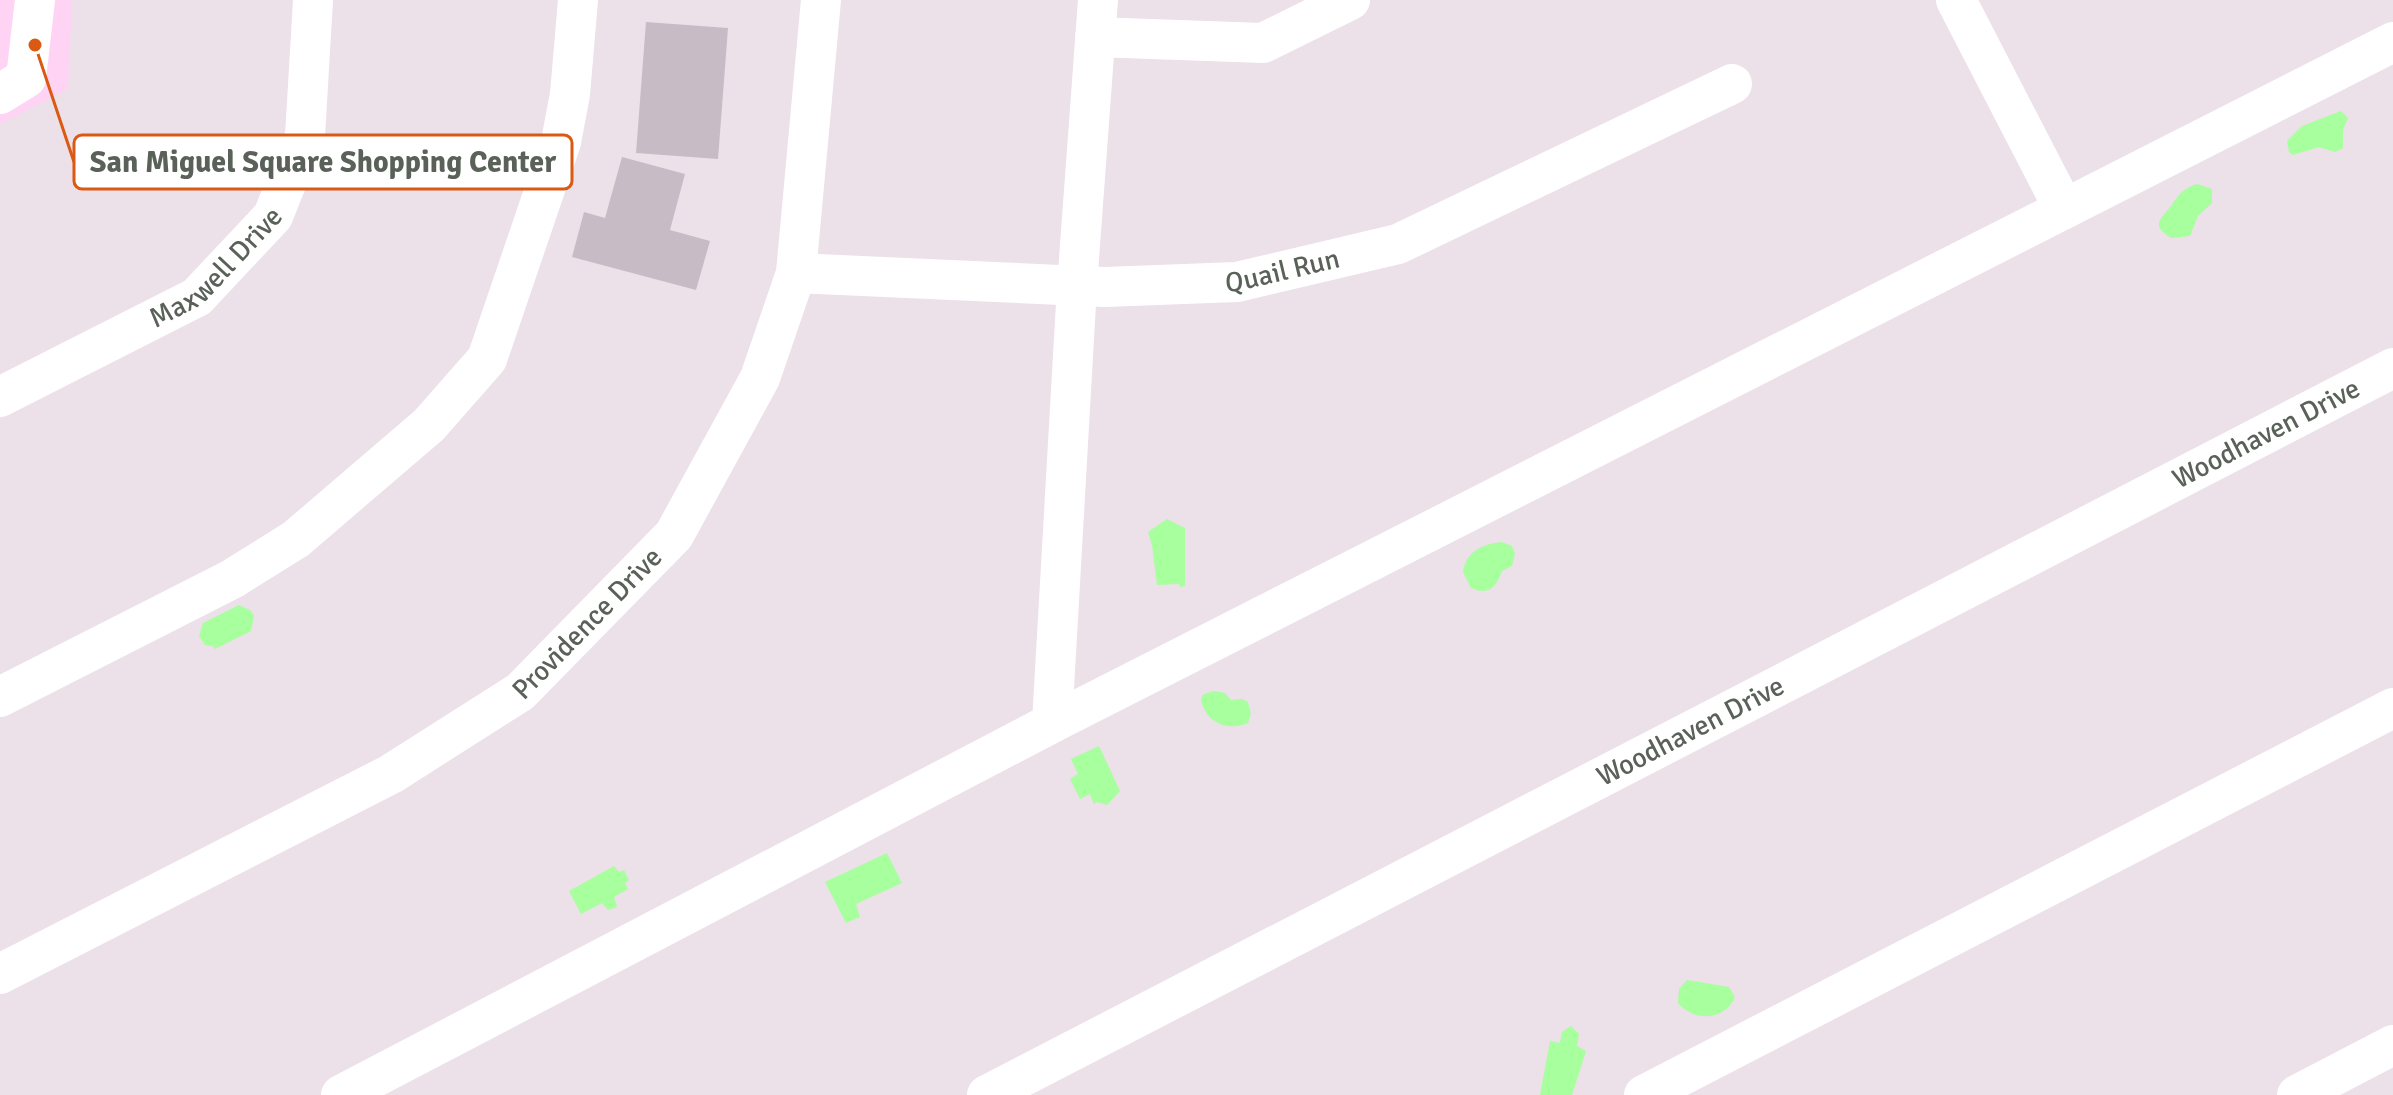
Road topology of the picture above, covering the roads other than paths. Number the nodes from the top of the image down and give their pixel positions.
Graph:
1 (35, 0) edge
2 (313, 0) edge
3 (578, 0) edge
4 (821, 0) edge
5 (1350, 0) edge
6 (1956, 0) edge
7 (1097, 19) edge
8 (2393, 42) edge
9 (1732, 84) dead end
10 (0, 94) edge
11 (2064, 209) junction
12 (796, 273) junction
13 (1077, 286) junction
14 (2393, 368) edge
15 (0, 397) edge
16 (0, 697) edge
17 (2393, 708) edge
18 (1052, 723) junction
19 (0, 974) edge
20 (2393, 1045) edge
21 (341, 1095) edge
22 (987, 1095) edge
23 (1644, 1095) edge
24 (2297, 1095) edge

1 - 10 street
2 - 15 street, Maxwell Drive
3 - 16 street
4 - 12 street, Providence Drive
5 - 7 street
6 - 11 street
7 - 13 street
8 - 11 street
9 - 13 street, Quail Run
11 - 18 street
12 - 13 street, Quail Run
12 - 19 street, Providence Drive
13 - 18 street
14 - 22 street, Woodhaven Drive
17 - 23 street
18 - 21 street
20 - 24 street

